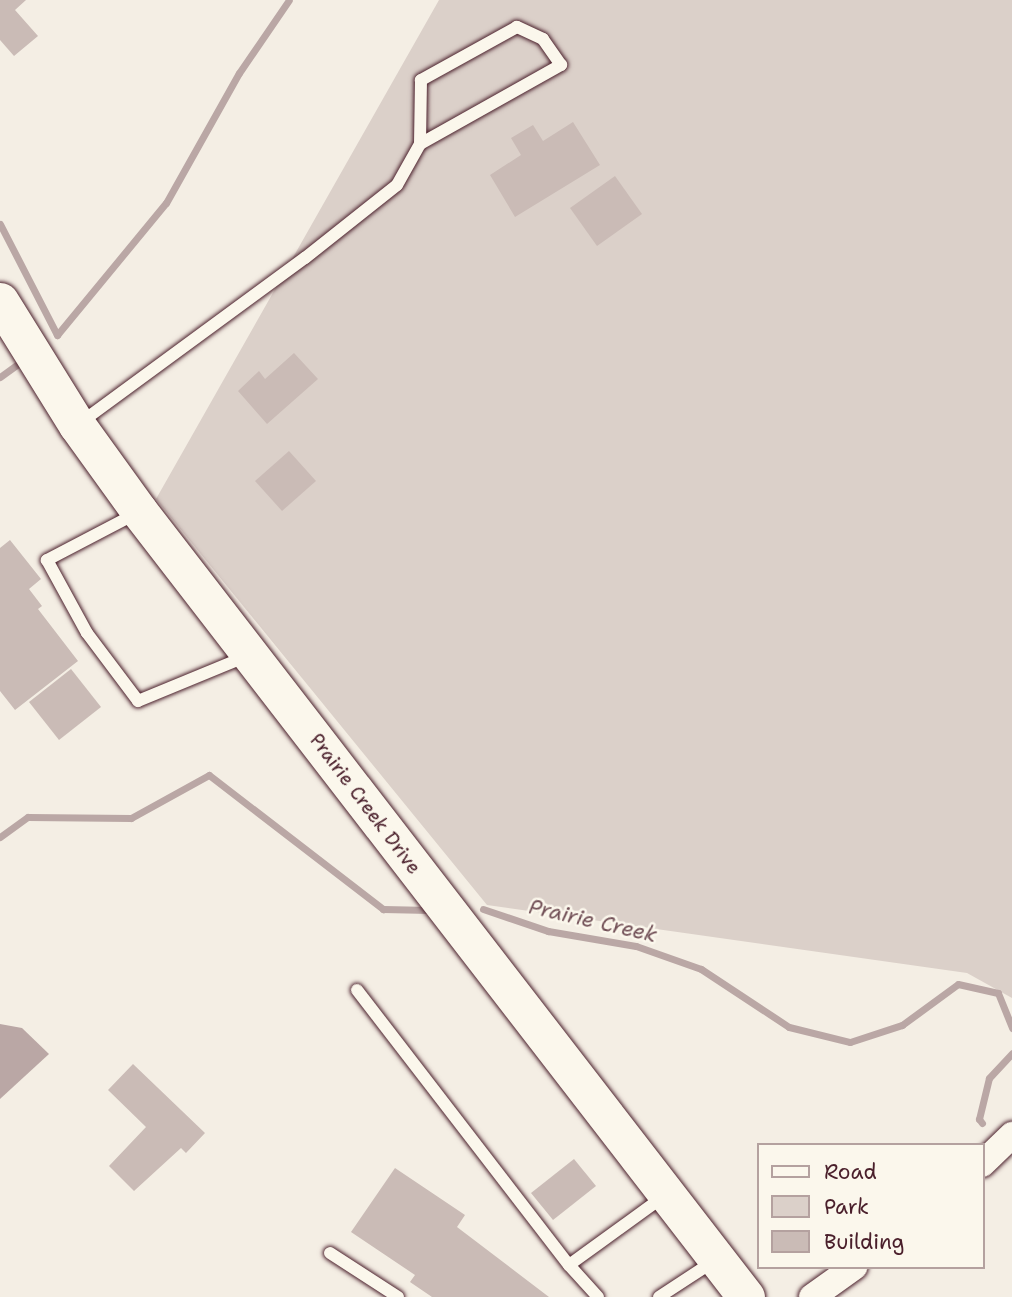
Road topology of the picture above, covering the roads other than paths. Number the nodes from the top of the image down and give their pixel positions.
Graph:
1 (420, 144) junction
2 (0, 301) edge
3 (77, 425) junction
4 (139, 511) junction
5 (251, 654) junction
6 (357, 990) dead end
7 (1012, 1135) edge
8 (984, 1162) edge
9 (666, 1194) junction
10 (330, 1253) dead end
11 (716, 1260) junction
12 (569, 1265) junction
13 (851, 1269) edge
14 (594, 1296) edge
15 (398, 1297) edge
16 (659, 1297) edge
17 (746, 1297) edge
18 (813, 1297) edge

1 - 1 lane
1 - 3 lane
2 - 3 main road, Prairie Creek Drive
3 - 4 main road, Prairie Creek Drive
4 - 5 main road, Prairie Creek Drive
4 - 5 lane
5 - 9 main road, Prairie Creek Drive
6 - 12 lane
7 - 8 street
9 - 11 main road, Prairie Creek Drive
9 - 12 lane
10 - 15 lane
11 - 16 lane
11 - 17 main road, Prairie Creek Drive
12 - 14 lane
13 - 18 street

